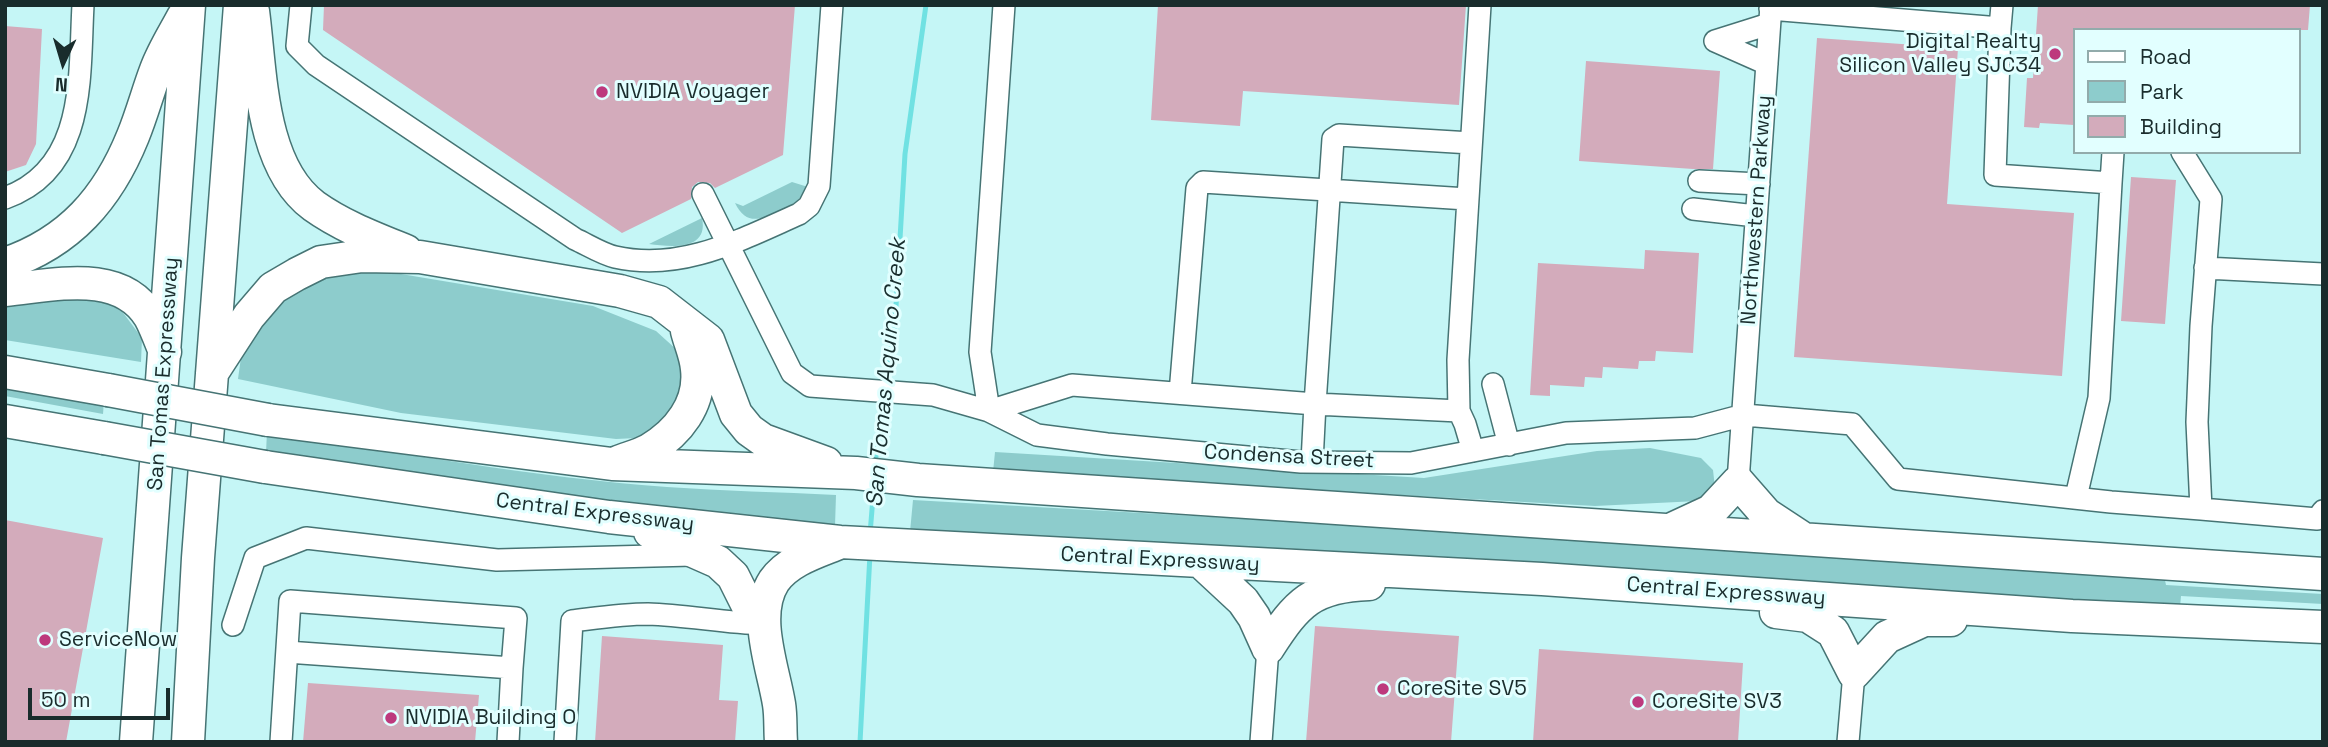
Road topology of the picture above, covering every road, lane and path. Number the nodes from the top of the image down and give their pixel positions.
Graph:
1 (83, 5) edge
2 (240, 5) edge
3 (252, 5) edge
4 (301, 5) edge
5 (832, 5) edge
6 (1004, 5) edge
7 (1480, 5) edge
8 (2002, 5) edge
9 (189, 6) edge
10 (1770, 13) edge
11 (2000, 27) junction
12 (1767, 64) junction
13 (1471, 143) junction
14 (2113, 154) edge
15 (2183, 154) edge
16 (1699, 181) dead end
17 (2111, 183) junction
18 (1759, 184) junction
19 (1329, 190) junction
20 (703, 194) dead end
21 (5, 198) edge
22 (1467, 199) junction
23 (1693, 209) dead end
24 (1756, 216) junction
25 (728, 246) junction
26 (420, 257) junction
27 (5, 264) edge
28 (2206, 268) junction
29 (2323, 274) edge
30 (5, 290) edge
31 (684, 320) junction
32 (166, 353) junction
33 (5, 372) edge
34 (212, 373) junction
35 (1493, 384) dead end
36 (1180, 393) junction
37 (1315, 404) junction
38 (989, 411) junction
39 (1459, 411) junction
40 (1744, 415) junction
41 (5, 421) edge
42 (1509, 445) junction
43 (1473, 451) junction
44 (1312, 462) junction
45 (611, 464) junction
46 (856, 473) junction
47 (1738, 482) junction
48 (2076, 497) junction
49 (2201, 509) junction
50 (2323, 511) edge
51 (609, 517) junction
52 (1668, 531) junction
53 (1805, 540) junction
54 (840, 542) junction
55 (702, 555) junction
56 (1201, 562) junction
57 (2323, 574) edge
58 (1542, 579) junction
59 (2072, 616) junction
60 (763, 624) junction
61 (233, 625) dead end
62 (2323, 627) edge
63 (1268, 648) junction
64 (287, 652) junction
65 (512, 668) junction
66 (1854, 673) junction
67 (136, 742) edge
68 (188, 742) edge
69 (281, 742) edge
70 (508, 742) edge
71 (565, 742) edge
72 (781, 742) edge
73 (1261, 742) edge
74 (1848, 742) edge

1 - 21 street
2 - 34 highway
3 - 26 highway
4 - 25 street
5 - 25 street
6 - 38 street
7 - 13 street
8 - 11 street
9 - 27 highway
9 - 32 highway, San Tomas Expressway
10 - 11 street
10 - 12 street, Northwestern Parkway
10 - 12 street
11 - 17 street
12 - 18 street, Northwestern Parkway
13 - 19 street
13 - 22 street
14 - 17 street
15 - 28 street
16 - 18 street
17 - 48 street
18 - 24 street, Northwestern Parkway
19 - 22 street
19 - 36 street
19 - 37 street
20 - 25 street
22 - 39 street
23 - 24 street
24 - 40 street, Northwestern Parkway
25 - 38 street, Condensa Street
26 - 31 highway
26 - 34 highway
28 - 29 street
28 - 49 street
30 - 32 highway
31 - 45 highway
31 - 46 highway
32 - 67 highway, San Tomas Expressway
33 - 45 highway, bridge
34 - 68 highway
35 - 42 street
36 - 37 street
36 - 38 street
37 - 39 street
37 - 44 street
38 - 44 street, Condensa Street
39 - 43 street
40 - 42 street, Condensa Street
40 - 47 street, Northwestern Parkway
40 - 48 street
41 - 51 highway, Central Expressway, bridge
42 - 43 street, Condensa Street
43 - 44 street, Condensa Street
45 - 46 highway
46 - 52 highway
47 - 52 highway
47 - 53 highway
48 - 49 street
49 - 50 street
51 - 54 highway, Central Expressway
51 - 55 highway
52 - 53 highway
53 - 57 highway
54 - 56 highway, Central Expressway
54 - 60 highway
55 - 60 highway
55 - 61 street
56 - 58 highway, Central Expressway
56 - 63 highway
58 - 59 highway, Central Expressway
58 - 63 highway
58 - 66 highway
59 - 62 highway, Central Expressway
59 - 66 highway
60 - 71 street
60 - 72 highway
63 - 73 street
64 - 65 street
64 - 65 street
64 - 69 street
65 - 70 street
66 - 74 street

